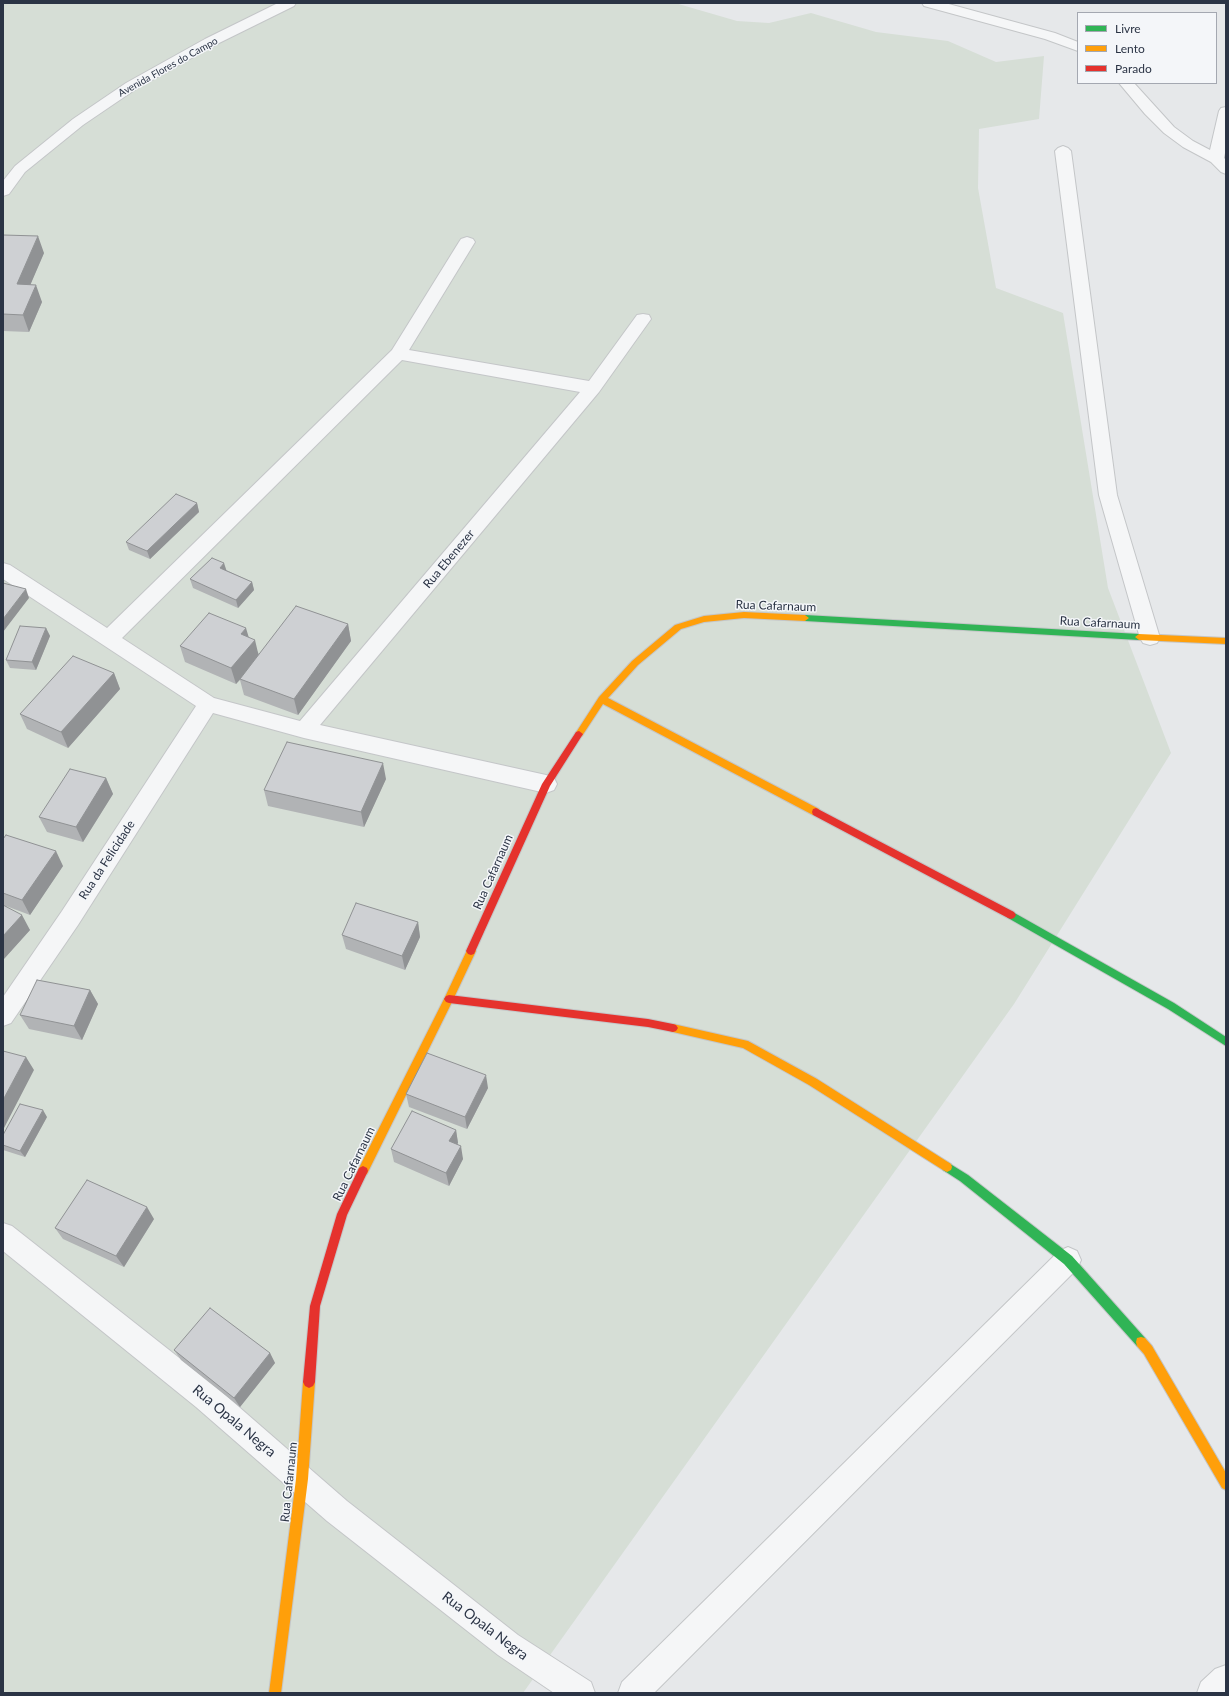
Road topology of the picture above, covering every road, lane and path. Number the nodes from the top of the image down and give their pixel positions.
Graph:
1 (289, 3) edge
2 (929, 3) edge
3 (1077, 47) edge
4 (1127, 84) edge
5 (1226, 111) edge
6 (1063, 151) dead end
7 (1221, 164) edge
8 (3, 191) edge
9 (467, 242) dead end
10 (643, 318) dead end
11 (398, 354) junction
12 (593, 388) junction
13 (3, 570) edge
14 (109, 638) junction
15 (1150, 638) junction
16 (1226, 641) edge
17 (602, 699) junction
18 (208, 704) junction
19 (304, 730) junction
20 (546, 784) junction
21 (449, 999) junction
22 (3, 1016) edge
23 (1226, 1042) edge
24 (3, 1235) edge
25 (1068, 1260) junction
26 (302, 1479) junction
27 (1226, 1484) edge
28 (1226, 1680) edge
29 (274, 1693) edge
30 (580, 1693) edge
31 (633, 1693) edge
32 (1212, 1693) edge

1 - 8 street, Avenida Flores do Campo
2 - 3 street
4 - 7 street
5 - 7 street
6 - 15 street
9 - 11 street
10 - 12 street, Rua Ebenezer
11 - 12 street
11 - 14 street
12 - 19 street, Rua Ebenezer
13 - 14 street
14 - 18 street
15 - 16 street, Rua Cafarnaum
15 - 17 street, Rua Cafarnaum
17 - 20 street, Rua Cafarnaum
17 - 23 street
18 - 19 street
18 - 22 street, Rua da Felicidade
19 - 20 street
20 - 21 street, Rua Cafarnaum
21 - 25 street
21 - 26 street, Rua Cafarnaum
24 - 26 street, Rua Opala Negra
25 - 27 street
25 - 31 street
26 - 29 street, Rua Cafarnaum
26 - 30 street, Rua Opala Negra
28 - 32 street

